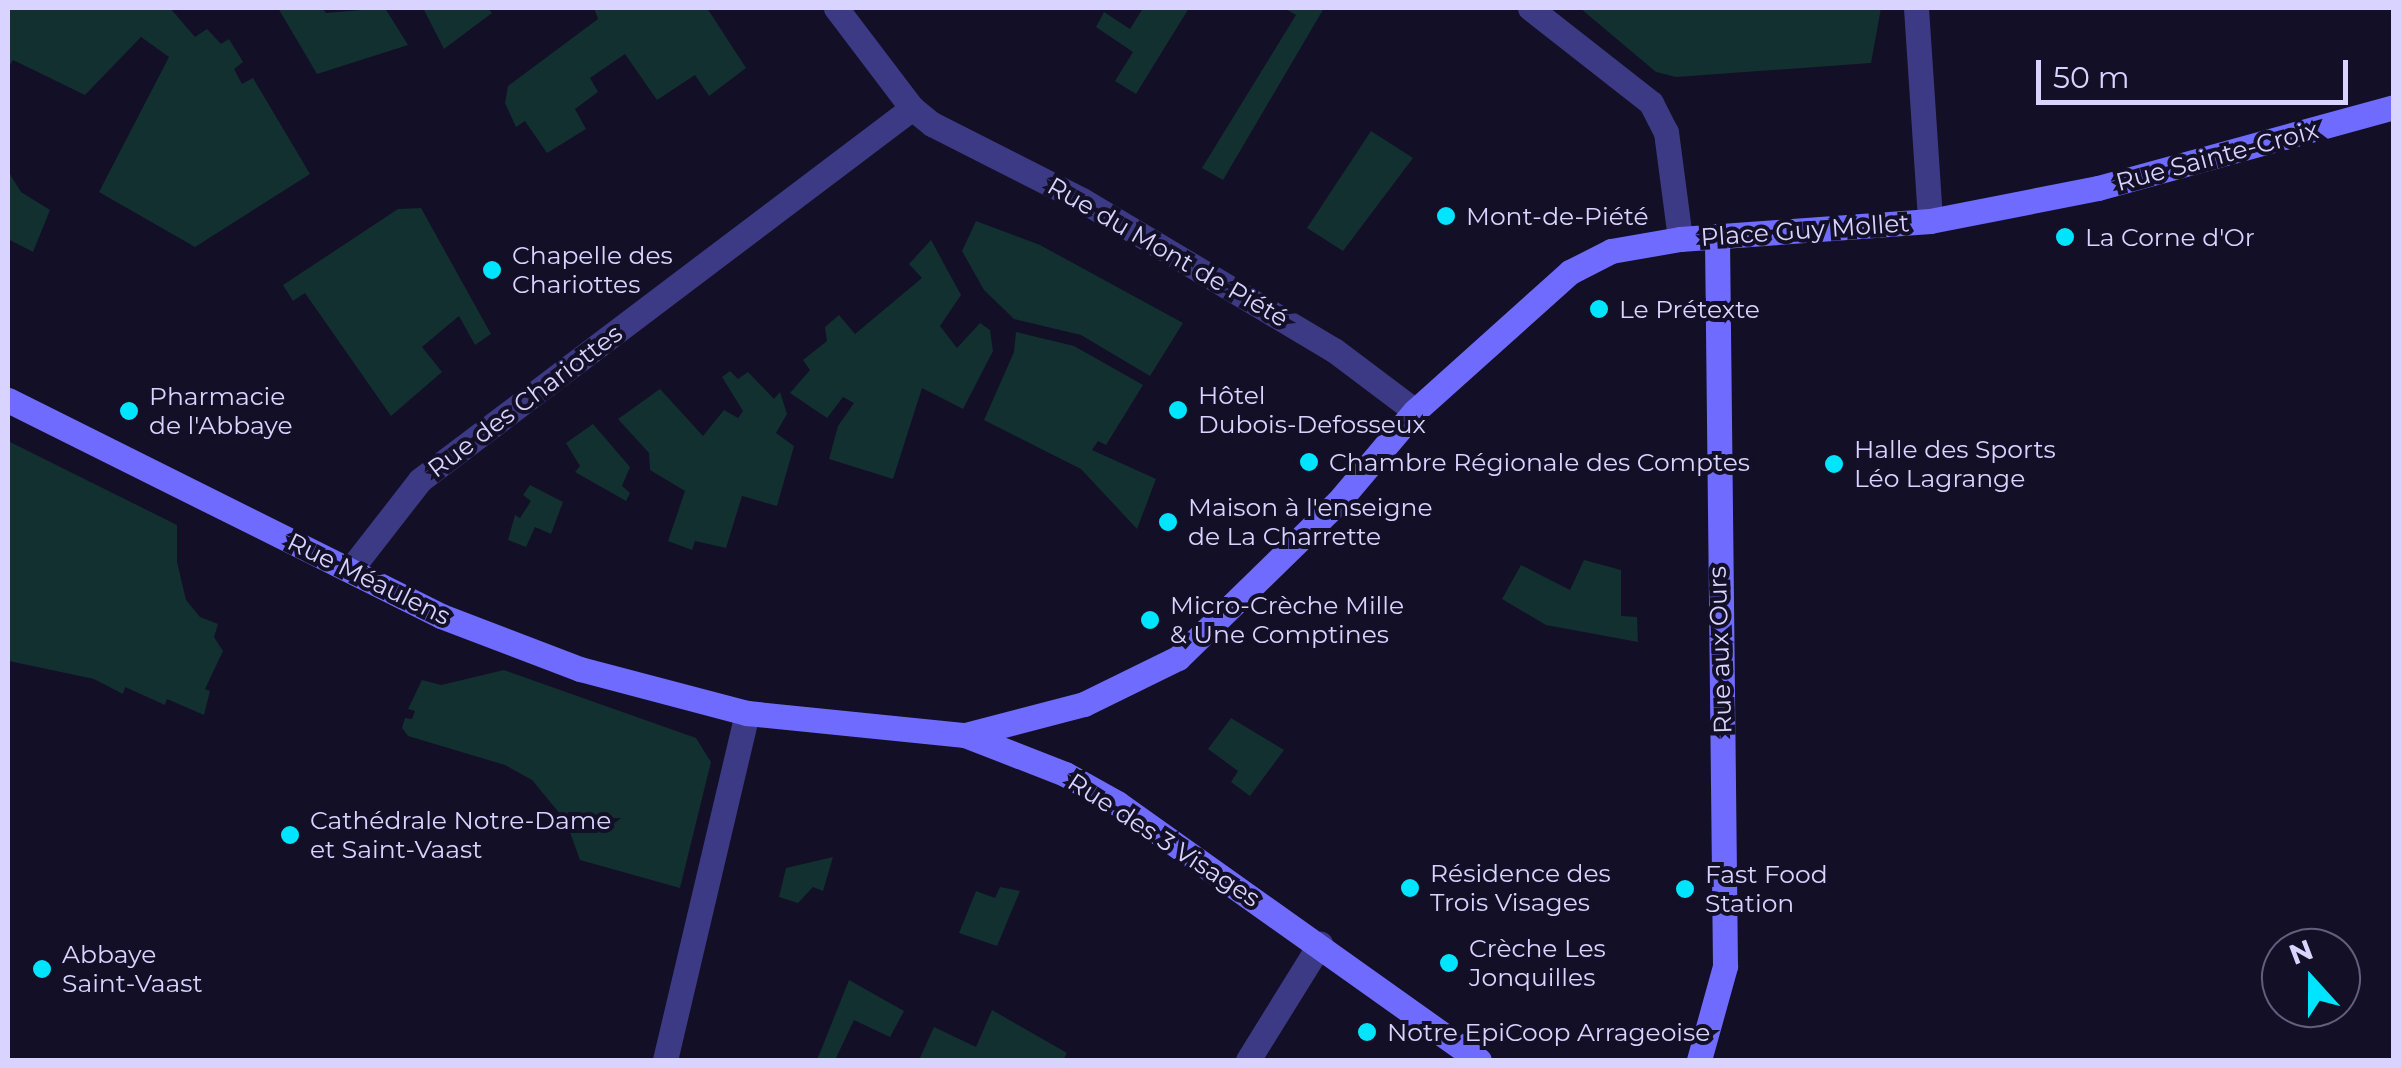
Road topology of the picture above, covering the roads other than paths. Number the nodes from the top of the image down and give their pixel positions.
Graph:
1 (836, 8) edge
2 (1530, 8) edge
3 (1916, 8) edge
4 (2394, 107) edge
5 (912, 108) junction
6 (2098, 188) joint
7 (1930, 221) junction
8 (1717, 236) junction
9 (1680, 239) junction
10 (8, 400) edge
11 (1415, 411) junction
12 (350, 570) junction
13 (747, 713) junction
14 (964, 735) junction
15 (1320, 944) junction
16 (665, 1060) edge
17 (1248, 1060) edge
18 (1479, 1060) edge
19 (1699, 1060) edge

1 - 5 street
2 - 9 street
3 - 7 street, Place Guy Mollet
4 - 6 street, Rue Sainte-Croix
5 - 11 street, Rue du Mont de Piété
5 - 12 street, Rue des Chariottes
6 - 7 street, Place Guy Mollet
7 - 8 street, Place Guy Mollet
8 - 9 street, Place Guy Mollet
8 - 19 street, Rue aux Ours
9 - 11 street, Place Guy Mollet
10 - 12 street, Rue Méaulens
11 - 14 street, Place Guy Mollet
12 - 13 street, Rue Méaulens
13 - 14 street, Rue des 3 Visages
13 - 16 street
14 - 15 street, Rue des 3 Visages
15 - 17 street
15 - 18 street, Rue des 3 Visages

